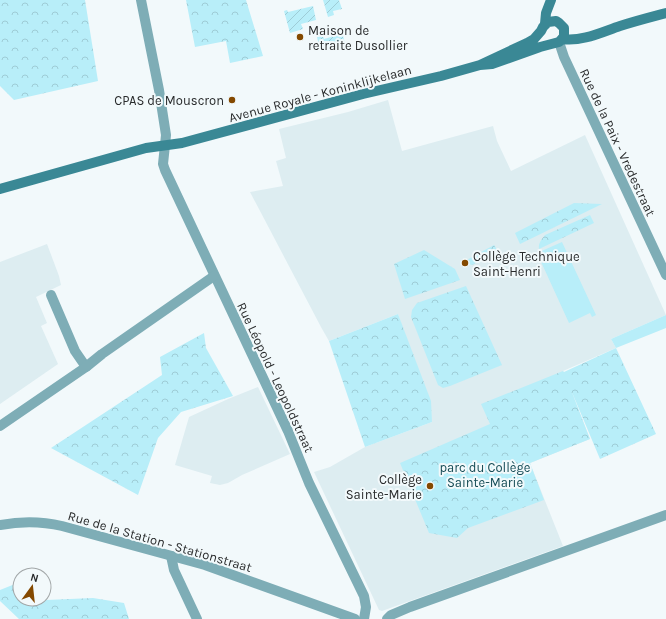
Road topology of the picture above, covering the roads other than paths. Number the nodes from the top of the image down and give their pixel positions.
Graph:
1 (141, 0) edge
2 (551, 0) edge
3 (666, 13) edge
4 (543, 28) junction
5 (557, 42) junction
6 (480, 65) junction
7 (165, 145) junction
8 (0, 189) edge
9 (666, 275) edge
10 (214, 276) junction
11 (51, 295) dead end
12 (86, 367) junction
13 (0, 426) edge
14 (666, 515) edge
15 (0, 525) edge
16 (171, 556) junction
17 (197, 619) edge
18 (355, 619) edge
19 (364, 619) edge
20 (386, 619) edge

1 - 7 street, Rue Léopold - Leopoldstraat
2 - 4 main road
3 - 5 main road, Avenue Royale - Koninklijkelaan
4 - 5 main road
4 - 5 main road
4 - 6 main road, Avenue Royale - Koninklijkelaan
5 - 6 main road, Avenue Royale - Koninklijkelaan
5 - 9 street, Rue de la Paix - Vredestraat
6 - 7 main road, Avenue Royale - Koninklijkelaan
7 - 8 main road, Avenue Royale - Koninklijkelaan
7 - 10 street, Rue Léopold - Leopoldstraat
10 - 12 street
10 - 19 street, Rue Léopold - Leopoldstraat
11 - 12 street
12 - 13 street
14 - 20 street
15 - 16 street, Rue de la Station - Stationstraat
16 - 17 street
16 - 18 street, Rue de la Station - Stationstraat

